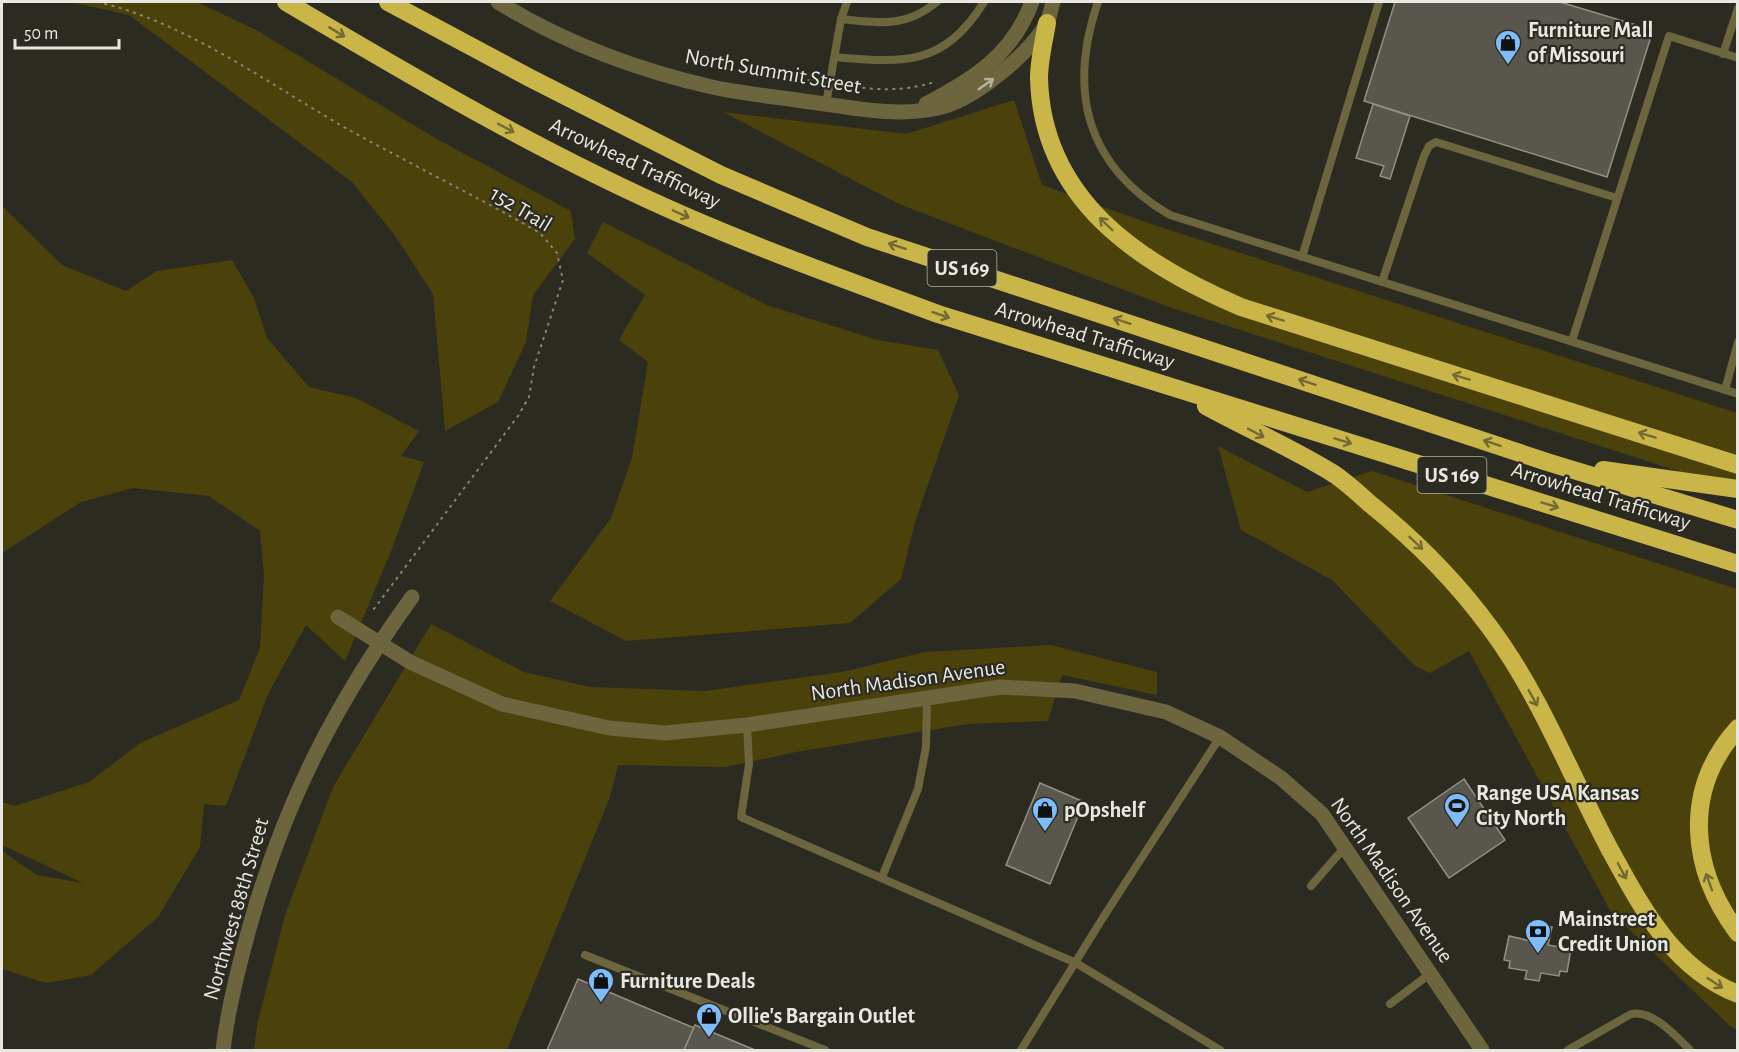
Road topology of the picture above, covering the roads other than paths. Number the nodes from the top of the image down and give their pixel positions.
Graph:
1 (286, 2) edge
2 (388, 2) edge
3 (498, 2) edge
4 (847, 2) edge
5 (937, 2) edge
6 (984, 2) edge
7 (1053, 2) edge
8 (1098, 2) edge
9 (1379, 2) edge
10 (1030, 7) edge
11 (1737, 8) edge
12 (841, 19) junction
13 (1047, 23) junction
14 (1723, 54) junction
15 (835, 57) junction
16 (1737, 58) edge
17 (826, 104) junction
18 (912, 111) junction
19 (1617, 198) junction
20 (1302, 257) junction
21 (1382, 282) junction
22 (1572, 342) junction
23 (1737, 342) edge
24 (1167, 386) junction
25 (1725, 390) junction
26 (1737, 394) edge
27 (1547, 462) junction
28 (1737, 465) edge
29 (1737, 489) edge
30 (1737, 520) edge
31 (1737, 564) edge
32 (412, 597) dead end
33 (338, 617) dead end
34 (379, 643) junction
35 (927, 699) junction
36 (747, 725) junction
37 (1737, 728) edge
38 (1220, 737) junction
39 (1345, 847) junction
40 (882, 877) junction
41 (1311, 886) dead end
42 (1737, 933) edge
43 (585, 955) dead end
44 (1076, 963) junction
45 (1431, 973) junction
46 (1737, 994) edge
47 (1390, 1004) dead end
48 (223, 1050) edge
49 (825, 1050) edge
50 (1021, 1050) edge
51 (1220, 1050) edge
52 (1482, 1050) edge
53 (1568, 1050) edge
54 (1690, 1050) edge

1 -> 24 highway, Arrowhead Trafficway / US 169
27 -> 2 highway, Arrowhead Trafficway / US 169
3 - 17 street, North Summit Street
4 - 12 lane
5 - 12 lane
6 - 15 lane
7 - 13 street
8 - 20 lane
9 - 20 lane
10 - 18 street, North Summit Street
11 - 14 lane
12 - 15 lane
18 -> 13 street, North Summit Street
28 -> 13 highway
14 - 16 lane
14 - 19 lane
15 - 17 lane
17 - 18 street, North Summit Street
19 - 21 lane
19 - 22 lane
20 - 21 lane
21 - 22 lane
22 - 25 lane
23 - 25 lane
24 -> 31 highway, Arrowhead Trafficway / US 169
24 -> 46 highway
25 - 26 lane
27 - 29 highway
27 - 30 highway, Arrowhead Trafficway / US 169
32 - 34 street, Northwest 88th Street
33 - 34 street, North Madison Avenue
34 - 36 street, North Madison Avenue
34 - 48 street, Northwest 88th Street
35 - 36 street, North Madison Avenue
35 - 38 street, North Madison Avenue
35 - 40 lane
36 - 40 lane
42 -> 37 highway
38 - 39 street, North Madison Avenue
38 - 44 lane
39 - 41 lane
39 - 45 street, North Madison Avenue
40 - 44 lane
43 - 49 lane
44 - 50 lane
44 - 51 lane
45 - 47 lane
45 - 52 street, North Madison Avenue
53 - 54 lane

